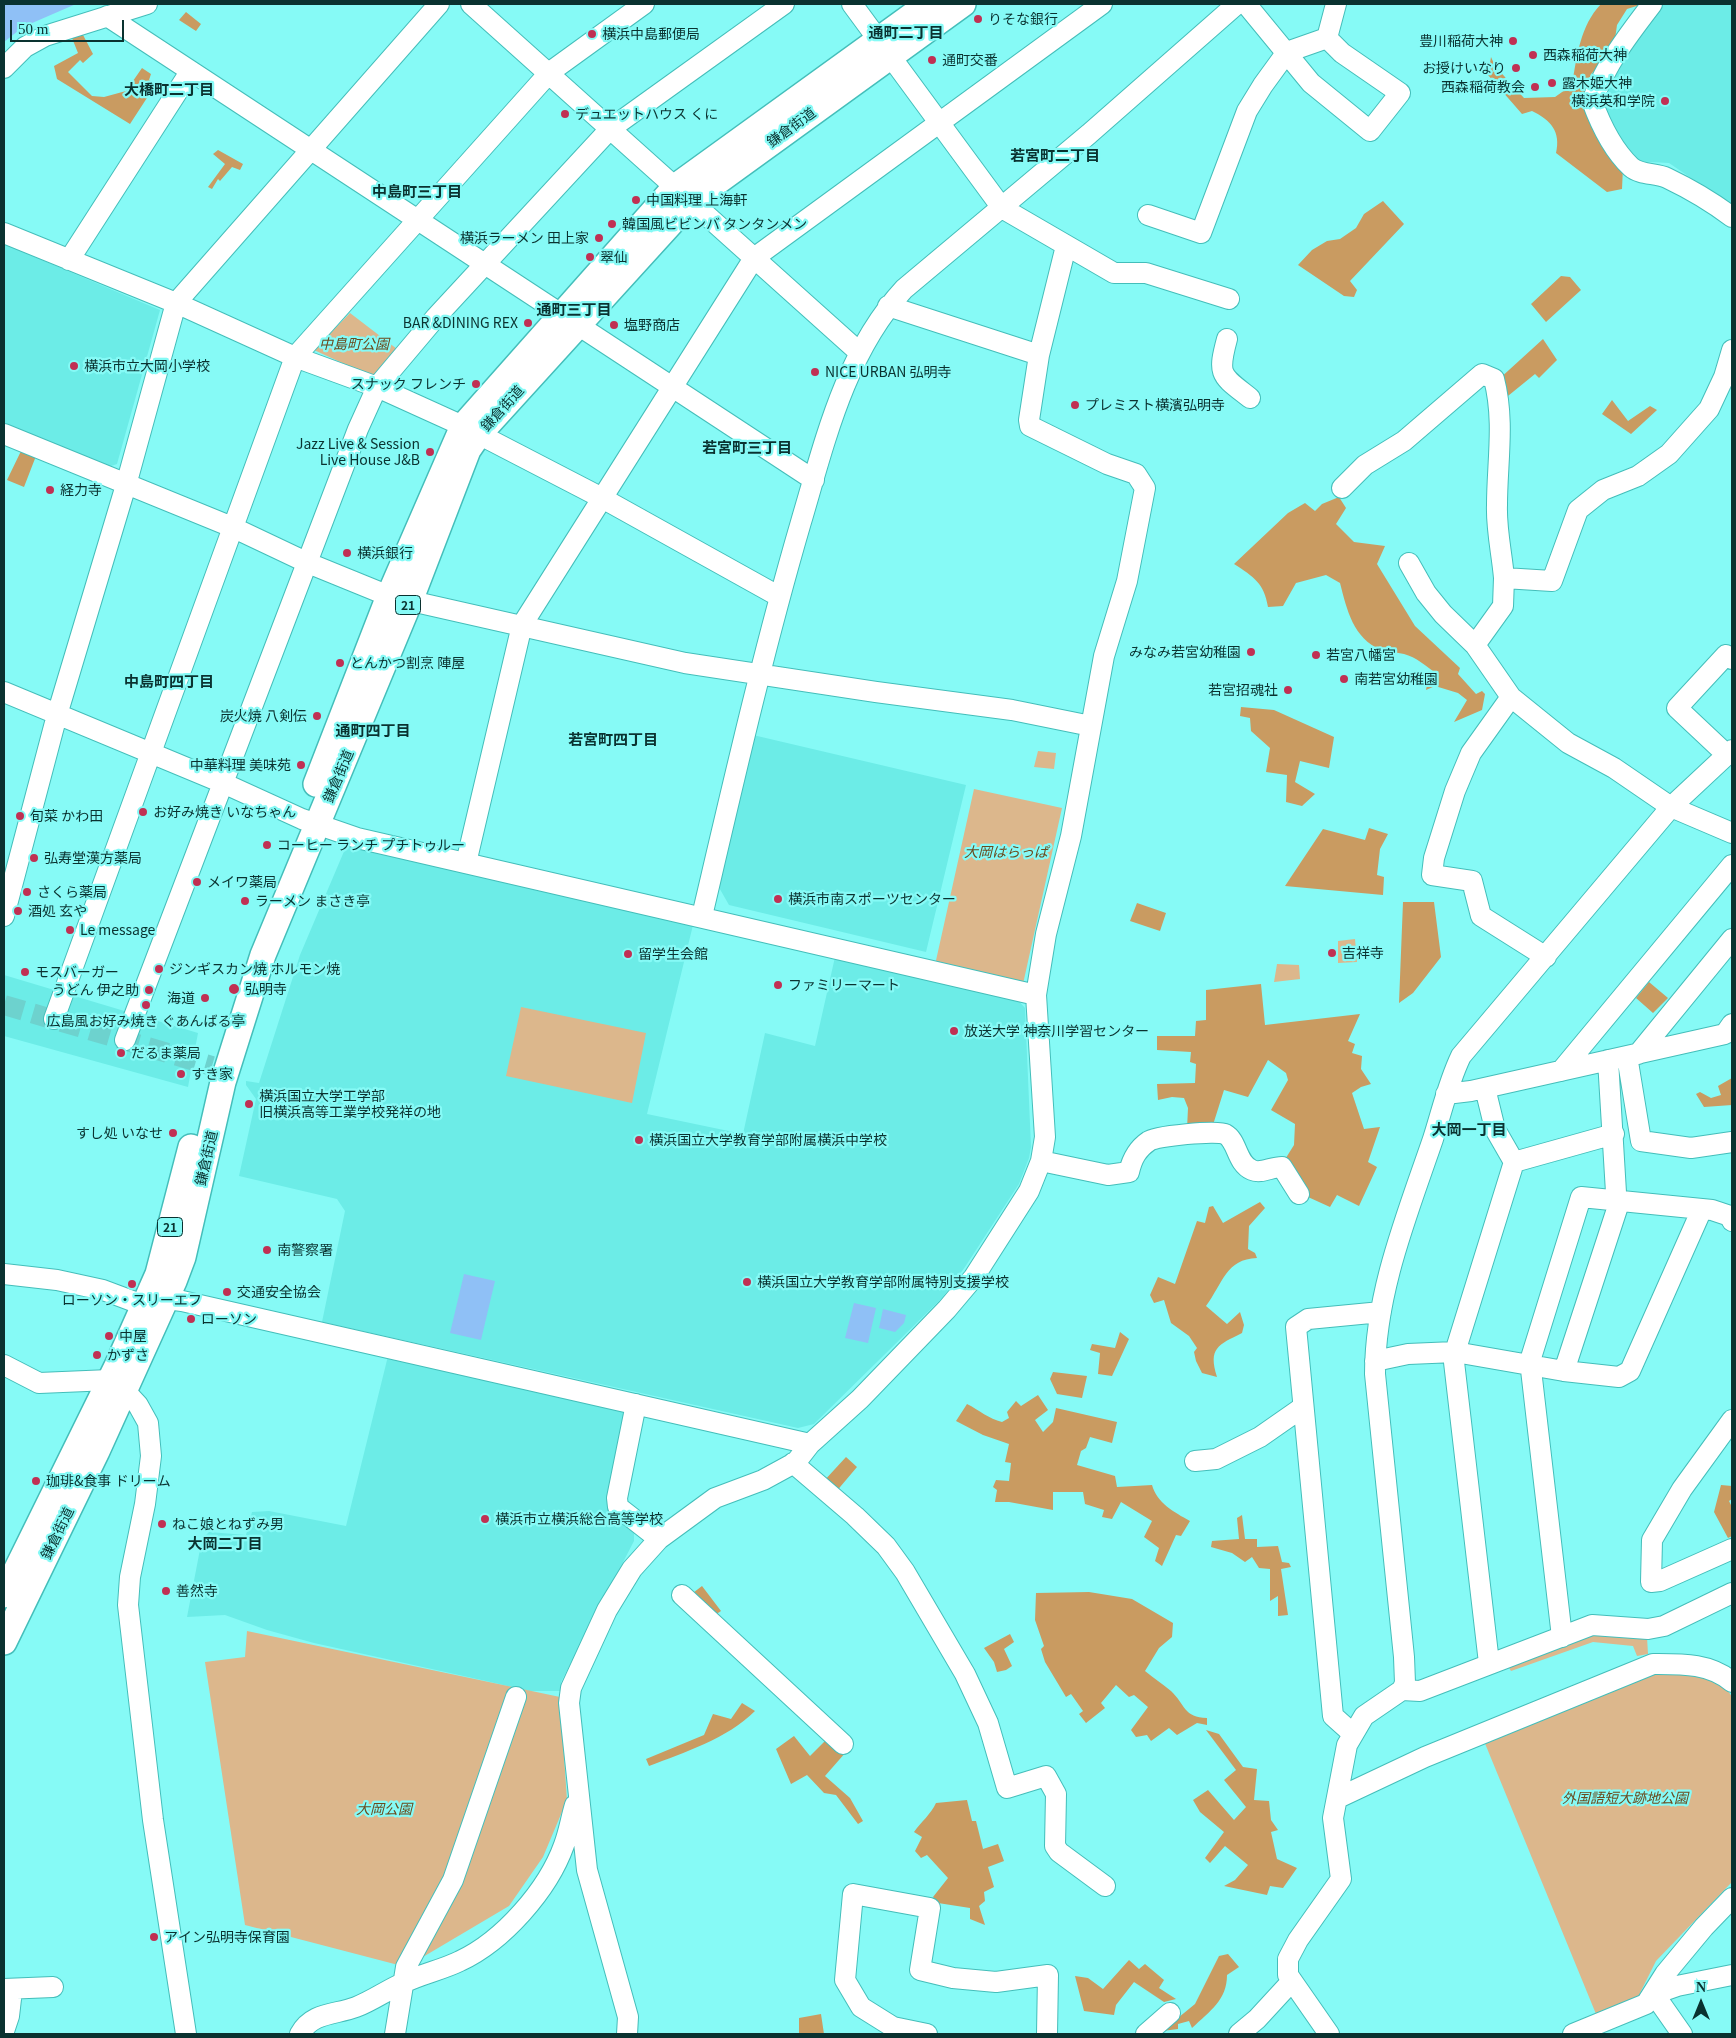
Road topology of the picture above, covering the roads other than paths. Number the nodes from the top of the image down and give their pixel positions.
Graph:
1 (147, 4) edge
2 (439, 4) edge
3 (471, 4) edge
4 (644, 4) edge
5 (784, 4) edge
6 (852, 4) edge
7 (928, 4) edge
8 (963, 4) edge
9 (1102, 4) edge
10 (1246, 4) edge
11 (1336, 4) edge
12 (1652, 4) edge
13 (1228, 7) edge
14 (107, 16) junction
15 (1327, 38) junction
16 (884, 47) junction
17 (1287, 52) junction
18 (4, 68) edge
19 (190, 72) junction
20 (550, 72) junction
21 (939, 123) junction
22 (610, 129) junction
23 (312, 150) junction
24 (683, 194) junction
25 (1002, 208) junction
26 (1148, 215) dead end
27 (1732, 218) edge
28 (418, 219) junction
29 (4, 233) edge
30 (1066, 246) junction
31 (754, 258) junction
32 (69, 260) junction
33 (485, 264) junction
34 (1229, 299) dead end
35 (176, 303) junction
36 (888, 306) junction
37 (569, 319) junction
38 (1227, 339) dead end
39 (1732, 350) edge
40 (860, 353) junction
41 (1039, 355) junction
42 (295, 357) junction
43 (377, 387) junction
44 (672, 387) junction
45 (1250, 398) dead end
46 (471, 430) junction
47 (4, 434) edge
48 (814, 480) junction
49 (126, 485) junction
50 (1342, 488) dead end
51 (602, 498) junction
52 (232, 527) junction
53 (308, 563) junction
54 (1409, 563) dead end
55 (1504, 578) junction
56 (780, 597) junction
57 (400, 598) junction
58 (522, 625) junction
59 (1475, 645) junction
60 (1732, 659) edge
61 (759, 674) junction
62 (4, 692) edge
63 (1511, 697) junction
64 (57, 715) junction
65 (1091, 726) junction
66 (150, 752) junction
67 (1730, 753) edge
68 (223, 783) junction
69 (1671, 807) junction
70 (310, 822) junction
71 (1732, 833) edge
72 (466, 863) junction
73 (1732, 865) edge
74 (4, 916) edge
75 (702, 916) junction
76 (1732, 939) edge
77 (1546, 957) junction
78 (1036, 995) junction
79 (54, 1020) dead end
80 (1732, 1024) edge
81 (125, 1040) dead end
82 (1625, 1057) junction
83 (1561, 1071) junction
84 (1485, 1088) junction
85 (1446, 1094) junction
86 (1614, 1134) junction
87 (1732, 1142) edge
88 (1041, 1161) junction
89 (1514, 1162) junction
90 (1299, 1194) dead end
91 (1618, 1201) junction
92 (1702, 1209) junction
93 (1732, 1221) edge
94 (4, 1274) edge
95 (152, 1300) junction
96 (1381, 1312) junction
97 (1455, 1352) junction
98 (1375, 1361) junction
99 (1530, 1364) junction
100 (4, 1365) edge
101 (1564, 1371) junction
102 (117, 1385) junction
103 (636, 1404) junction
104 (1303, 1407) junction
105 (1732, 1420) edge
106 (810, 1444) junction
107 (1195, 1461) dead end
108 (793, 1463) junction
109 (659, 1539) junction
110 (1732, 1548) edge
111 (1732, 1593) edge
112 (4, 1595) edge
113 (682, 1595) dead end
114 (1562, 1636) junction
115 (4, 1642) edge
116 (1489, 1663) junction
117 (1729, 1675) edge
118 (1402, 1690) junction
119 (516, 1697) dead end
120 (1352, 1733) junction
121 (843, 1744) dead end
122 (577, 1796) junction
123 (1338, 1798) junction
124 (1105, 1886) dead end
125 (1732, 1898) edge
126 (1732, 1975) edge
127 (1292, 1981) junction
128 (404, 1982) junction
129 (53, 1988) dead end
130 (8, 1989) edge
131 (1654, 1994) junction
132 (1170, 2013) dead end
133 (4, 2031) edge
134 (186, 2034) edge
135 (300, 2034) edge
136 (394, 2034) edge
137 (627, 2034) edge
138 (927, 2034) edge
139 (1047, 2034) edge
140 (1146, 2034) edge
141 (1239, 2034) edge
142 (1329, 2034) edge
143 (1576, 2034) edge
144 (1682, 2034) edge

1 - 14 street
2 - 23 street
3 - 20 street
4 - 20 street
5 - 22 street
6 - 16 street
7 - 16 main road, 鎌倉街道 / 21
8 - 16 main road, 鎌倉街道 / 21
9 - 21 street
10 - 17 street
11 - 15 street
12 - 27 street
13 - 25 street
14 - 18 street
14 - 19 street
15 - 17 street
15 - 17 street
16 - 21 street
16 - 24 main road, 鎌倉街道 / 21
17 - 26 street
19 - 23 street
19 - 32 street
20 - 22 street
20 - 28 street
21 - 25 street
21 - 31 street
22 - 24 street
22 - 33 street
23 - 28 street
23 - 35 street
24 - 31 street
24 - 37 main road, 鎌倉街道 / 21
25 - 30 street
25 - 36 street
28 - 33 street
28 - 42 street
29 - 32 street
30 - 34 street
30 - 41 street
31 - 40 street
31 - 44 street
32 - 35 street
33 - 37 street
33 - 43 street
35 - 42 street
35 - 49 street
36 - 40 street
36 - 41 street
37 - 44 street
37 - 46 main road, 鎌倉街道 / 21
38 - 45 street
39 - 55 street
40 - 48 street
41 - 65 street
42 - 43 street
42 - 52 street
43 - 46 street
43 - 53 street
44 - 48 street
44 - 51 street
46 - 51 street
46 - 57 main road, 鎌倉街道 / 21
47 - 49 street
48 - 56 street
49 - 52 street
49 - 64 street
50 - 55 street
51 - 56 street
51 - 58 street
52 - 53 street
52 - 66 street
53 - 57 street
53 - 68 street
54 - 59 street
55 - 59 street
56 - 61 street
57 - 58 street
57 - 70 main road, 鎌倉街道 / 21
58 - 61 street
58 - 72 street
59 - 63 street
60 - 67 street
61 - 65 street
61 - 75 street
62 - 64 street
63 - 69 street
63 - 77 street
64 - 66 street
64 - 74 street
65 - 78 street
66 - 68 street
66 - 79 street
67 - 69 street
68 - 70 street
68 - 81 street
69 - 71 street
69 - 77 street
70 - 72 street
70 - 95 main road, 鎌倉街道 / 21
72 - 75 street
73 - 83 street
75 - 78 street
76 - 82 street
77 - 85 street
78 - 88 street
80 - 82 street
82 - 83 street
82 - 86 street
82 - 87 street
83 - 84 street
84 - 85 street
84 - 89 street
85 - 96 street
86 - 89 street
86 - 91 street
88 - 90 street
88 - 106 street
89 - 97 street
91 - 92 street
91 - 99 street
91 - 101 street
92 - 93 street
92 - 101 street
94 - 95 street
95 - 102 main road, 鎌倉街道 / 21
95 - 103 street
96 - 98 street
96 - 104 street
97 - 98 street
97 - 99 street
97 - 116 street
98 - 118 street
99 - 101 street
99 - 114 street
100 - 102 street
102 - 112 main road, 鎌倉街道 / 21
102 - 115 main road, 鎌倉街道 / 21
102 - 134 street
103 - 106 street
103 - 109 street
104 - 107 street
104 - 120 street
105 - 110 street
106 - 108 street
108 - 109 street
108 - 124 street
109 - 122 street
111 - 114 street
113 - 121 street
114 - 116 street
116 - 118 street
117 - 123 street
118 - 120 street
119 - 128 street
120 - 123 street
122 - 128 street
122 - 137 street
123 - 127 street
125 - 131 street
126 - 131 street
127 - 141 street
127 - 142 street
128 - 135 street
128 - 136 street
129 - 130 street
130 - 133 street
131 - 143 street
131 - 144 street
132 - 140 street
138 - 139 street

